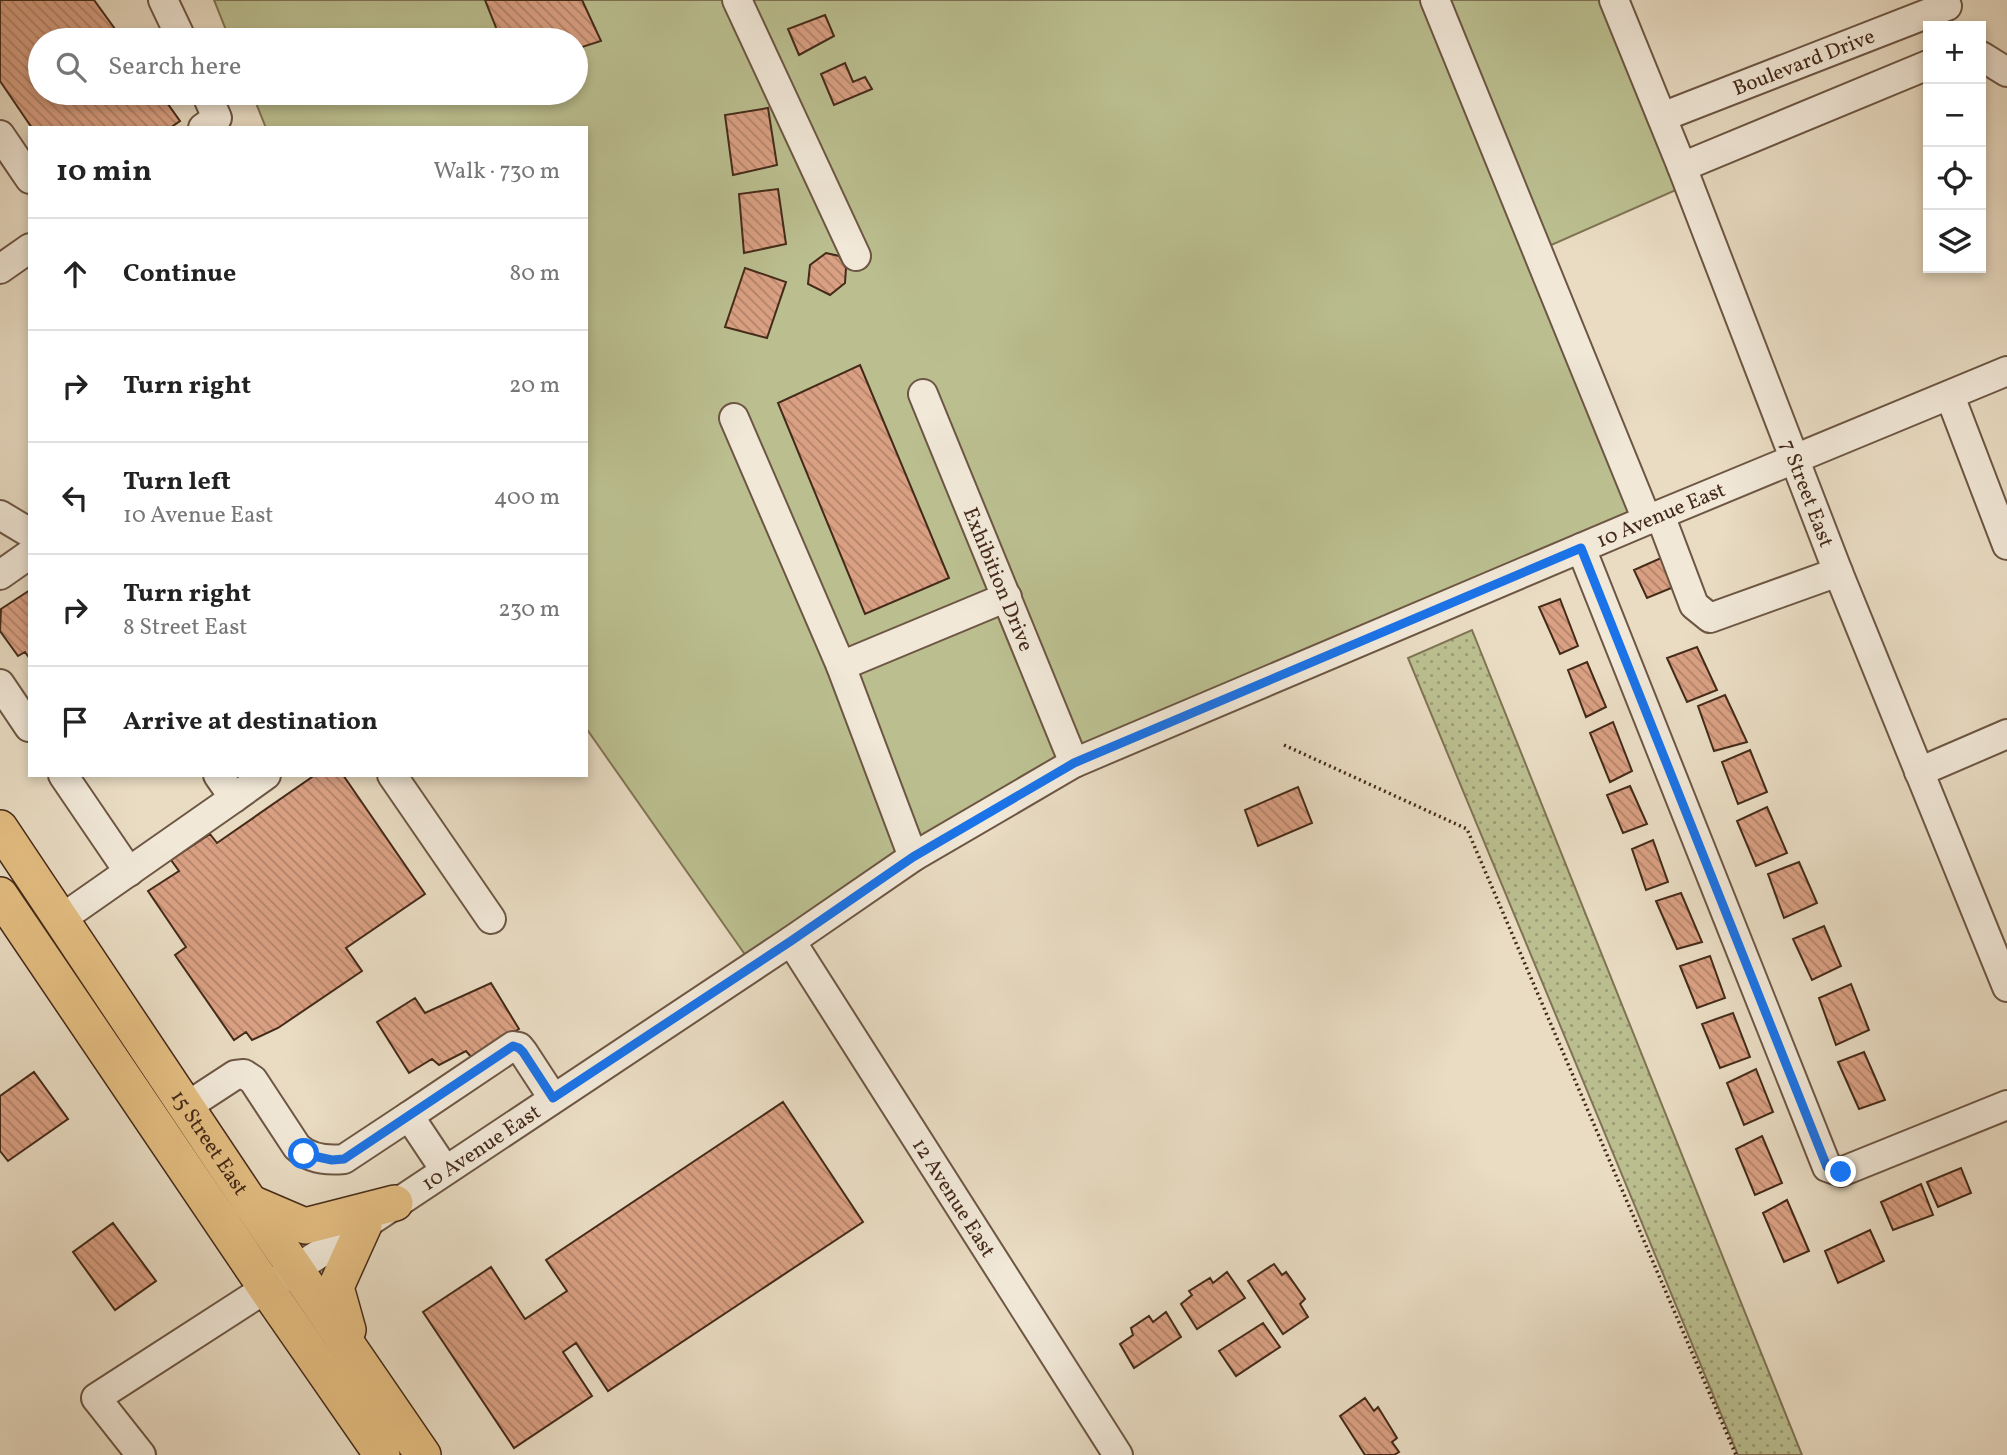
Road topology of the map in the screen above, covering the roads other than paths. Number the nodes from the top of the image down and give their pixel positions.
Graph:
1 (163, 0) edge
2 (737, 0) edge
3 (1435, 0) edge
4 (1614, 0) edge
5 (1950, 11) edge
6 (176, 28) edge
7 (1986, 59) edge
8 (1923, 67) edge
9 (2007, 72) edge
10 (1662, 117) junction
11 (0, 135) edge
12 (1682, 167) junction
13 (28, 176) edge
14 (28, 249) edge
15 (856, 256) dead end
16 (0, 269) edge
17 (2007, 371) edge
18 (923, 394) dead end
19 (1950, 396) junction
20 (734, 418) dead end
21 (1796, 460) junction
22 (0, 515) edge
23 (1654, 518) junction
24 (28, 532) edge
25 (2007, 545) edge
26 (1581, 548) junction
27 (28, 555) edge
28 (1838, 572) junction
29 (0, 575) edge
30 (1007, 597) junction
31 (841, 666) junction
32 (0, 684) edge
33 (28, 724) edge
34 (2007, 734) edge
35 (1074, 763) junction
36 (1919, 772) junction
37 (64, 777) edge
38 (259, 777) edge
39 (393, 777) edge
40 (226, 787) edge
41 (0, 828) edge
42 (913, 857) junction
43 (129, 872) junction
44 (0, 895) edge
45 (61, 919) junction
46 (491, 919) dead end
47 (791, 941) junction
48 (2007, 987) edge
49 (553, 1098) junction
50 (2007, 1105) edge
51 (186, 1107) junction
52 (409, 1116) junction
53 (445, 1170) junction
54 (249, 1201) junction
55 (395, 1203) junction
56 (364, 1225) junction
57 (296, 1268) junction
58 (266, 1289) junction
59 (357, 1360) junction
60 (141, 1455) edge
61 (382, 1455) edge
62 (422, 1455) edge
63 (1118, 1455) edge

1 - 6 street
2 - 15 street
3 - 23 street
4 - 10 street, 7 Street East
5 - 10 street, Boulevard Drive
7 - 9 street
8 - 12 street
10 - 12 street, 7 Street East
11 - 13 street
12 - 21 street, 7 Street East
14 - 16 street
17 - 19 street, 10 Avenue East
18 - 30 street, Exhibition Drive
19 - 21 street, 10 Avenue East
19 - 25 street
20 - 31 street
21 - 23 street, 10 Avenue East
21 - 28 street, 7 Street East
22 - 24 street
23 - 26 street, 10 Avenue East
23 - 28 street
26 - 35 street, 10 Avenue East
26 - 50 street
27 - 29 street
28 - 36 street, 7 Street East
30 - 31 street
30 - 35 street, Exhibition Drive
31 - 42 street
32 - 33 street
34 - 36 street
35 - 42 street, 10 Avenue East
36 - 48 street, 7 Street East
37 - 43 street
38 - 40 street
39 - 46 street
40 - 43 street
41 - 45 main road, 15 Street East
42 - 47 street, 10 Avenue East
43 - 45 street
44 - 58 main road, 15 Street East
45 - 51 main road, 15 Street East
47 - 49 street, 10 Avenue East
47 - 63 street, 12 Avenue East
49 - 52 street
49 - 53 street, 10 Avenue East
51 - 52 street
51 - 54 main road, 15 Street East
52 - 53 street
53 - 55 street, 10 Avenue East
54 - 55 main road
54 - 57 main road, 15 Street East
55 - 56 street, 10 Avenue East
56 - 57 street, 10 Avenue East
56 - 59 main road
57 - 58 street, 10 Avenue East
57 - 59 main road, 15 Street East
58 - 60 street, 10 Avenue East
58 - 61 main road, 15 Street East
59 - 62 main road, 15 Street East

